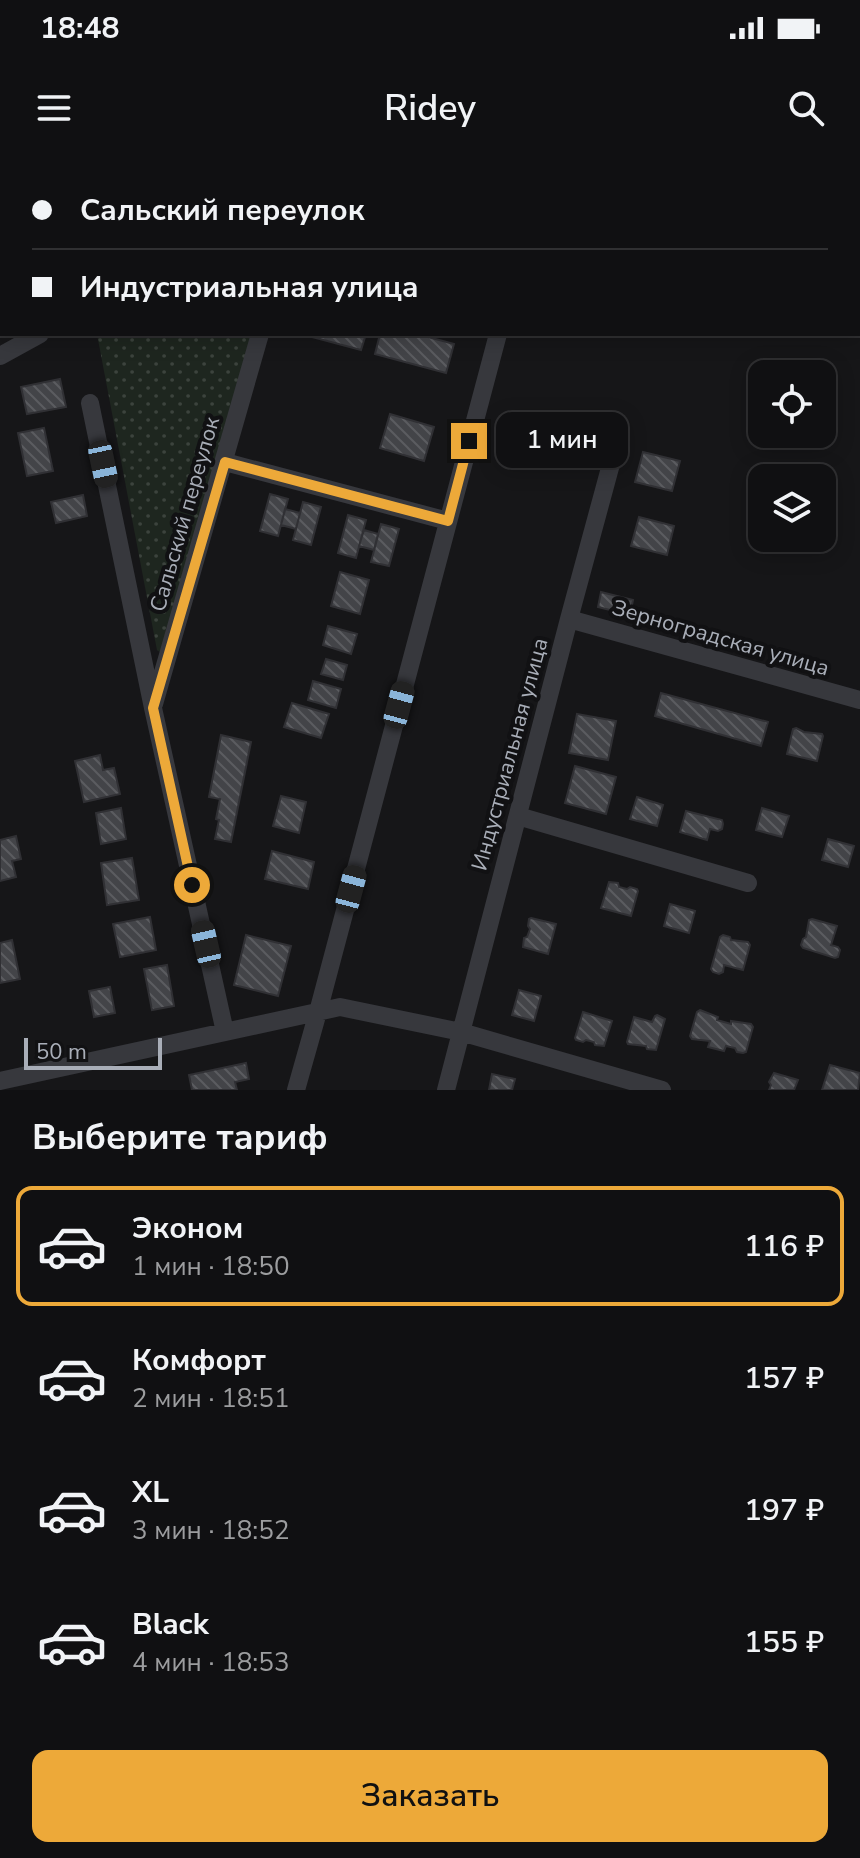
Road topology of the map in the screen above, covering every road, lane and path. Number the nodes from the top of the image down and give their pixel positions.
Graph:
1 (36, 336) edge
2 (259, 336) edge
3 (497, 336) edge
4 (0, 356) edge
5 (90, 403) dead end
6 (620, 431) dead end
7 (225, 462) junction
8 (448, 521) junction
9 (569, 619) junction
10 (860, 700) edge
11 (153, 708) junction
12 (518, 816) junction
13 (748, 883) dead end
14 (318, 1012) junction
15 (225, 1032) junction
16 (461, 1032) junction
17 (0, 1081) edge
18 (296, 1090) edge
19 (446, 1090) edge
20 (662, 1090) edge

1 - 4 street
2 - 7 street, Сальский переулок
3 - 8 street
5 - 11 street, Сальский переулок
6 - 9 street, Индустриальная улица
7 - 8 street
7 - 11 street, Сальский переулок
8 - 14 street
9 - 10 street, Зерноградская улица
9 - 12 street, Индустриальная улица
11 - 15 street, Сальский переулок
12 - 13 street
12 - 16 street, Индустриальная улица
14 - 15 street
14 - 16 street
14 - 18 street
15 - 17 street
16 - 19 street, Индустриальная улица
16 - 20 street

